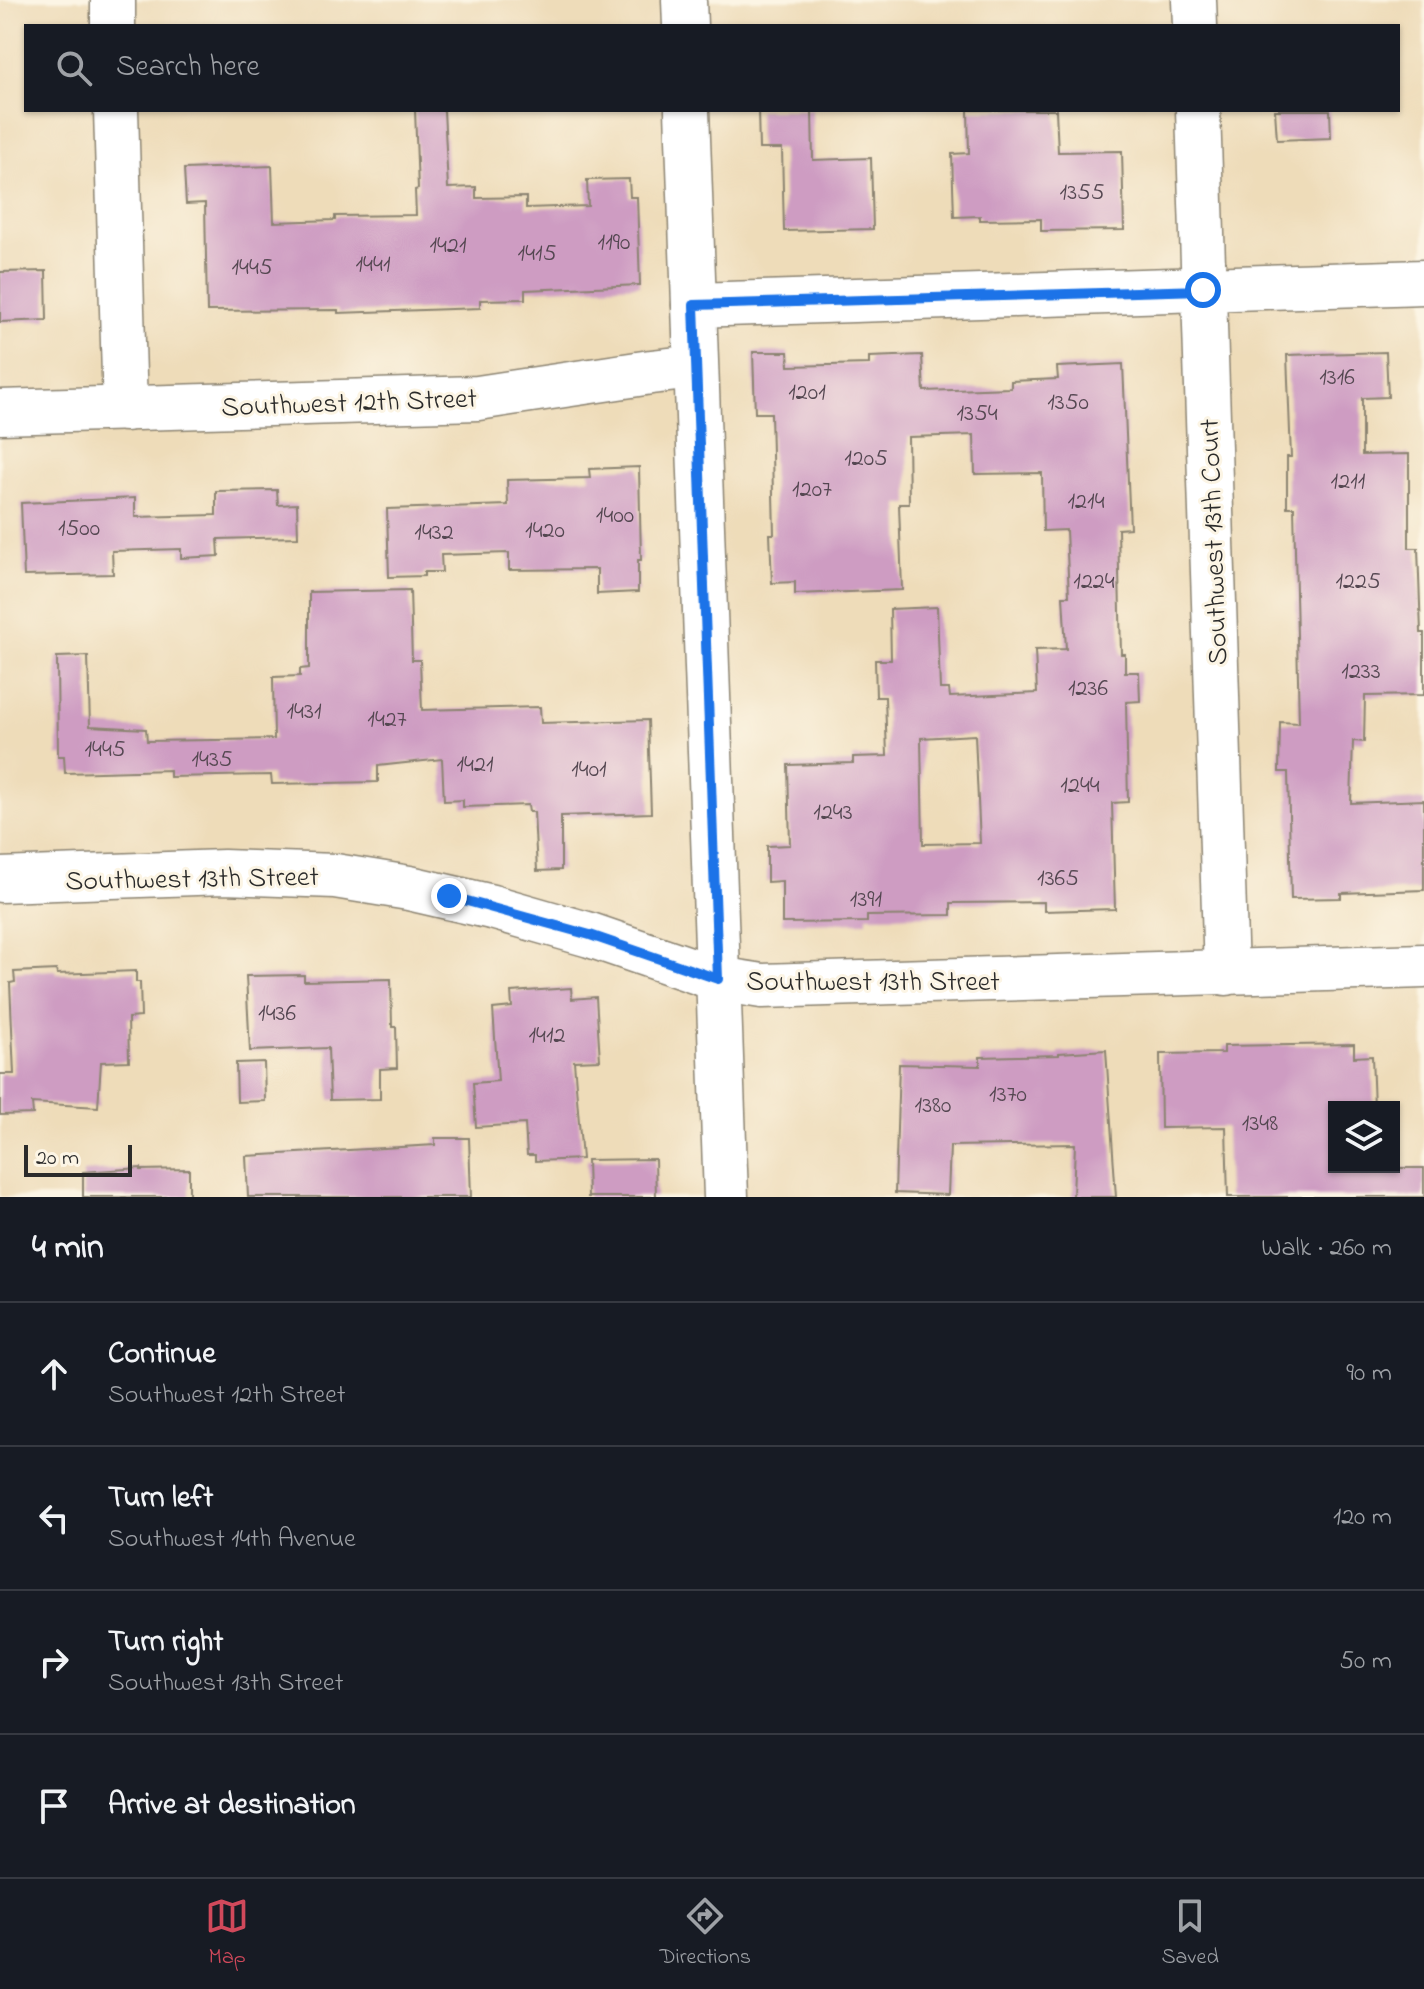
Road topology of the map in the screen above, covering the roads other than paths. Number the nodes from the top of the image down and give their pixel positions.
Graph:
1 (113, 0) edge
2 (684, 0) edge
3 (1194, 0) edge
4 (113, 24) edge
5 (685, 24) edge
6 (1195, 24) edge
7 (116, 112) edge
8 (687, 112) edge
9 (1198, 112) edge
10 (1424, 282) edge
11 (1203, 290) junction
12 (694, 305) junction
13 (695, 367) junction
14 (125, 409) junction
15 (0, 412) edge
16 (0, 880) edge
17 (1424, 966) edge
18 (1226, 973) junction
19 (718, 979) junction
20 (726, 1197) edge

1 - 4 street
2 - 5 street
3 - 6 street
7 - 14 street
8 - 12 street
9 - 11 street, Southwest 13th Court
10 - 11 street
11 - 12 street
11 - 18 street, Southwest 13th Court
12 - 13 street
13 - 14 street, Southwest 12th Street
13 - 19 street
14 - 15 street, Southwest 12th Street
16 - 19 street, Southwest 13th Street
17 - 18 street, Southwest 13th Street
18 - 19 street, Southwest 13th Street
19 - 20 street

